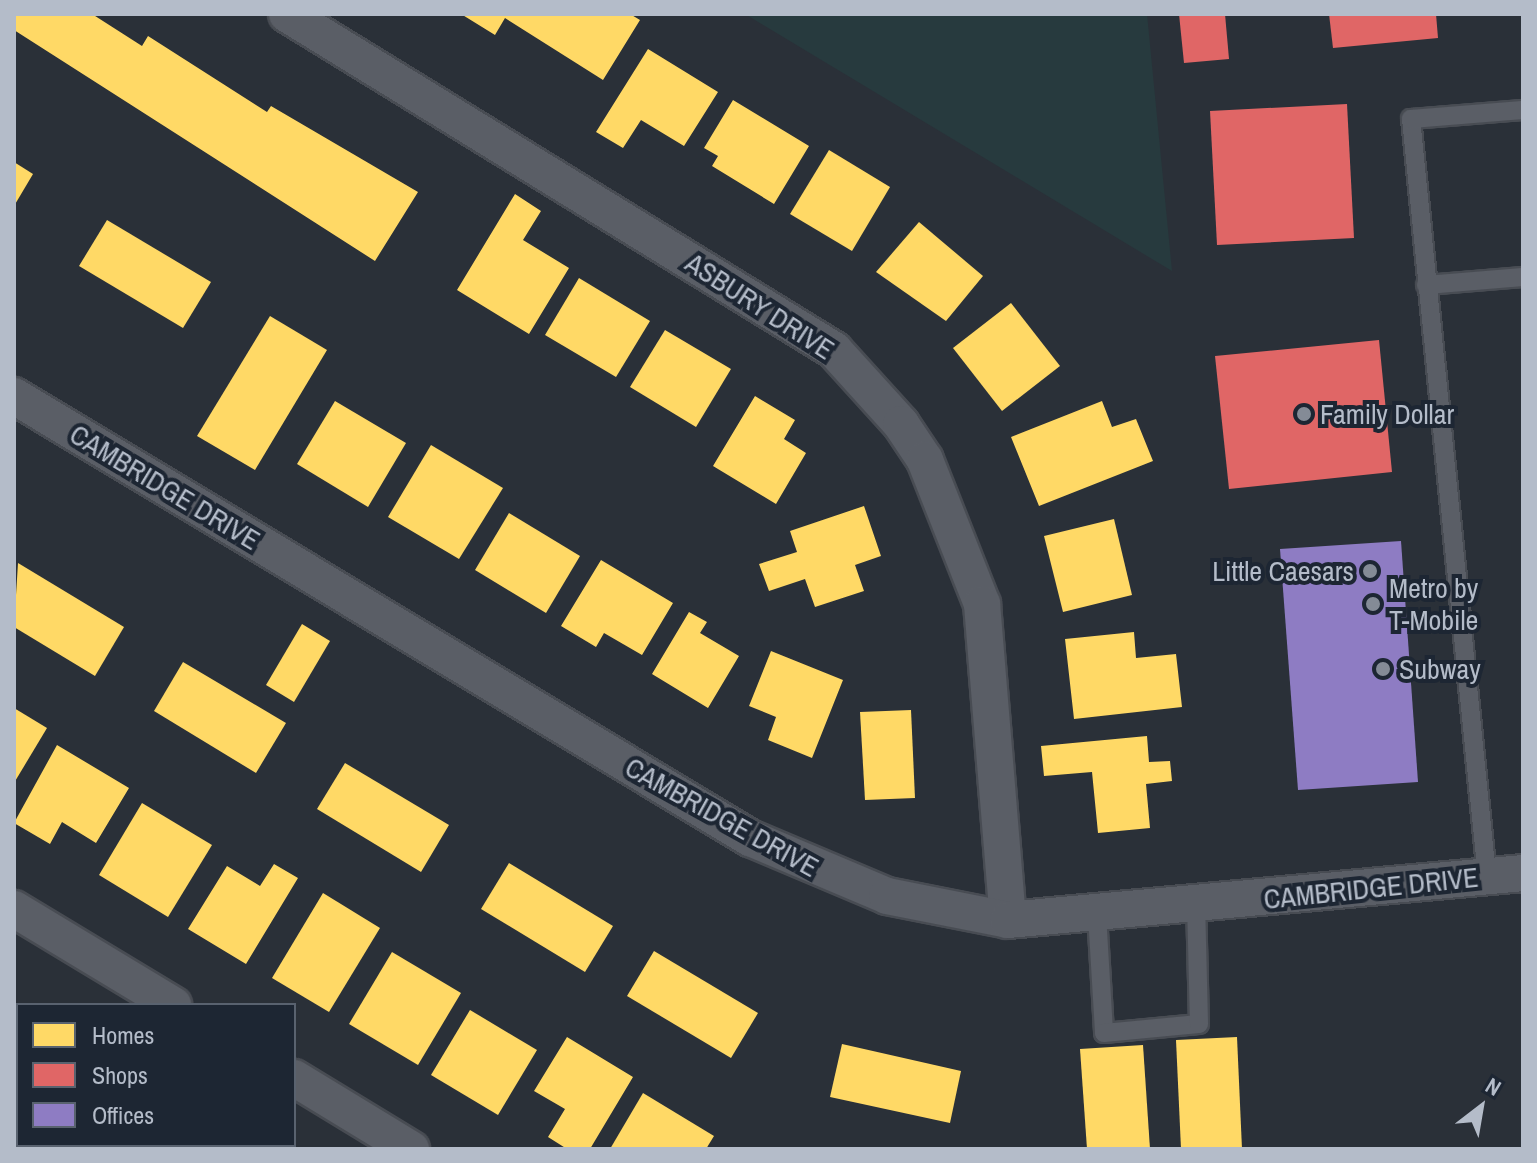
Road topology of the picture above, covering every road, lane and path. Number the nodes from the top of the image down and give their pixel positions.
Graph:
1 (287, 14) edge
2 (1523, 110) edge
3 (1523, 277) edge
4 (1426, 285) junction
5 (14, 396) edge
6 (1523, 873) edge
7 (1487, 876) junction
8 (1196, 905) junction
9 (14, 909) edge
10 (1097, 914) junction
11 (1008, 920) junction
12 (170, 1003) edge
13 (296, 1079) edge
14 (411, 1149) edge

1 - 11 street, ASBURY DRIVE
2 - 4 lane
3 - 4 lane
4 - 7 lane
5 - 11 street, CAMBRIDGE DRIVE
6 - 7 street, CAMBRIDGE DRIVE
7 - 8 street, CAMBRIDGE DRIVE
8 - 10 street, CAMBRIDGE DRIVE
8 - 10 lane
9 - 12 street
10 - 11 street, CAMBRIDGE DRIVE
13 - 14 street

